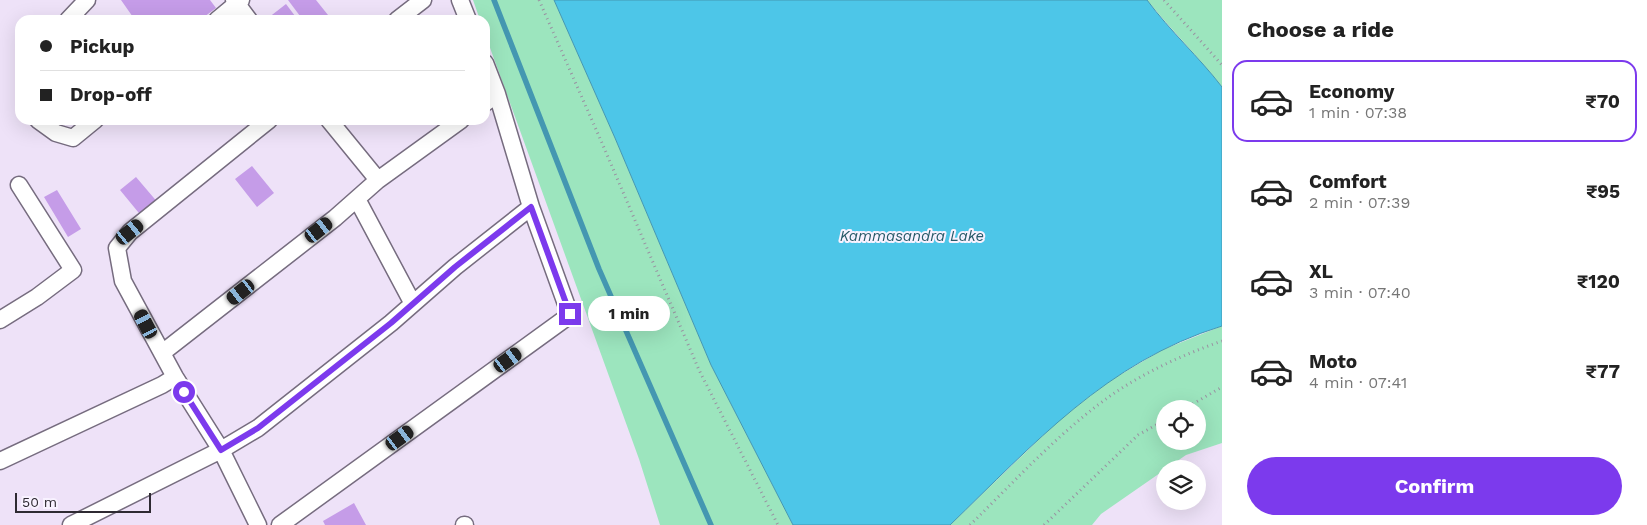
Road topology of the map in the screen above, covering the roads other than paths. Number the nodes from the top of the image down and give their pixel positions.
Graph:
1 (423, 0) edge
2 (460, 0) edge
3 (82, 1) edge
4 (237, 1) edge
5 (72, 15) edge
6 (222, 15) edge
7 (246, 15) edge
8 (404, 15) edge
9 (466, 15) edge
10 (491, 98) edge
11 (45, 125) edge
12 (89, 125) edge
13 (263, 125) edge
14 (333, 125) edge
15 (454, 125) edge
16 (378, 180) junction
17 (19, 185) dead end
18 (357, 199) junction
19 (531, 207) junction
20 (413, 304) junction
21 (0, 320) edge
22 (162, 353) junction
23 (176, 377) junction
24 (221, 450) junction
25 (0, 461) edge
26 (72, 525) edge
27 (258, 525) edge
28 (280, 525) edge

1 - 8 street
2 - 9 street
3 - 5 street
4 - 6 street
4 - 7 street
10 - 19 street
11 - 12 street
13 - 22 street
14 - 16 street
15 - 16 street
16 - 18 street
17 - 21 street
18 - 20 street
18 - 22 street
19 - 20 street
19 - 28 street
20 - 24 street
22 - 23 street
23 - 24 street
23 - 25 street
24 - 26 street
24 - 27 street

